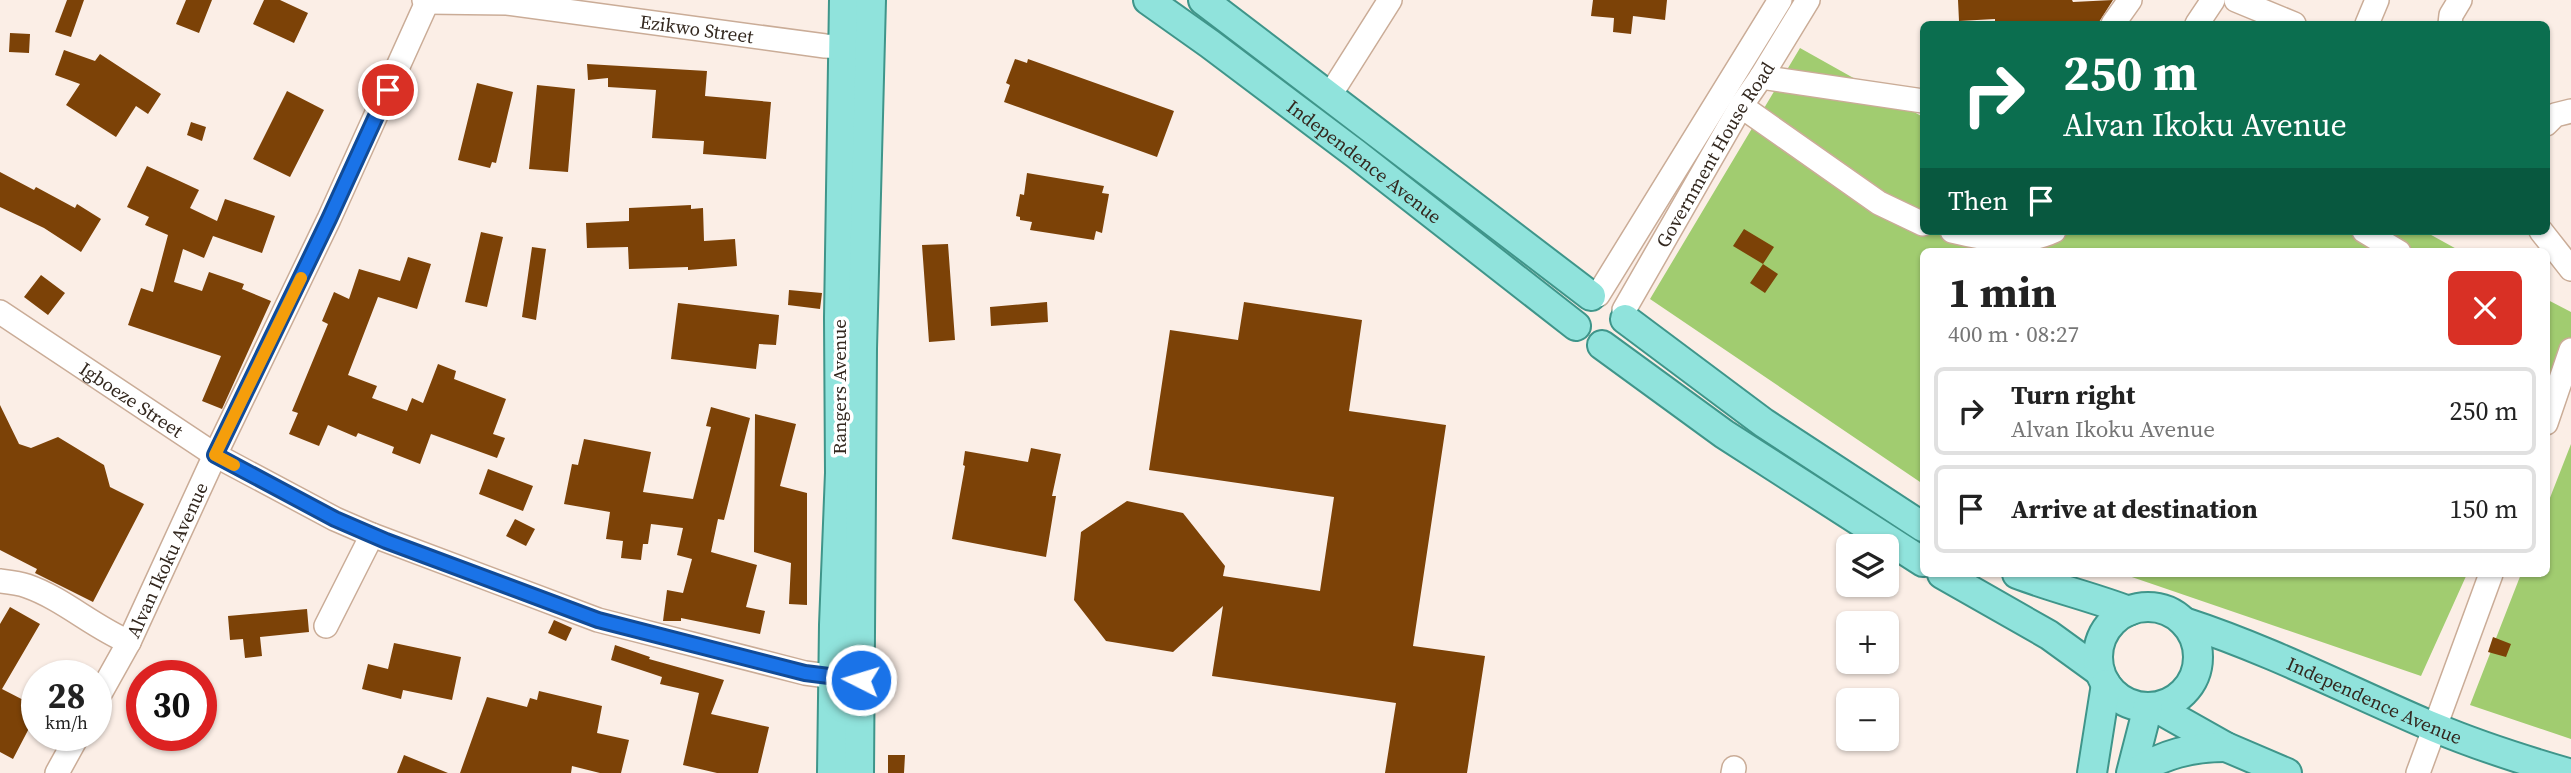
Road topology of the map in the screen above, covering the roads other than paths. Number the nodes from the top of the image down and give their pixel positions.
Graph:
1 (844, 0) edge
2 (871, 0) edge
3 (1148, 0) edge
4 (1203, 0) edge
5 (1390, 0) edge
6 (1780, 0) edge
7 (1808, 0) edge
8 (2130, 0) edge
9 (2213, 0) edge
10 (2236, 0) edge
11 (2377, 0) edge
12 (2460, 0) edge
13 (427, 1) edge
14 (2115, 21) edge
15 (2199, 21) edge
16 (2287, 21) edge
17 (2368, 21) edge
18 (2450, 21) edge
19 (843, 47) junction
20 (1761, 76) junction
21 (1330, 95) junction
22 (1920, 101) edge
23 (1741, 106) junction
24 (2571, 111) edge
25 (2550, 120) edge
26 (1920, 223) edge
27 (1977, 235) edge
28 (2044, 235) edge
29 (2371, 235) edge
30 (2544, 235) edge
31 (2392, 248) edge
32 (2571, 269) edge
33 (1595, 296) junction
34 (0, 312) edge
35 (1624, 314) junction
36 (1576, 326) junction
37 (1602, 345) junction
38 (2571, 350) edge
39 (2550, 411) edge
40 (215, 455) junction
41 (1920, 525) edge
42 (372, 535) junction
43 (1920, 560) edge
44 (1947, 577) edge
45 (2025, 577) edge
46 (2490, 577) edge
47 (0, 581) edge
48 (2129, 611) junction
49 (2184, 622) junction
50 (326, 626) dead end
51 (129, 642) junction
52 (112, 672) edge
53 (2103, 678) junction
54 (847, 679) junction
55 (2151, 707) junction
56 (2435, 728) junction
57 (2226, 747) junction
58 (69, 751) edge
59 (57, 773) edge
60 (832, 773) edge
61 (859, 773) edge
62 (2092, 773) edge
63 (2133, 773) edge
64 (2287, 773) edge
65 (2418, 773) edge
66 (2568, 773) edge

1 - 19 main road, Rangers Avenue
2 - 54 main road, Rangers Avenue
3 - 36 main road, Independence Avenue
4 - 21 main road, Independence Avenue
5 - 21 street
6 - 33 street, Government House Road
7 - 20 street, Government House Road
8 - 14 street
9 - 15 street
10 - 16 street
11 - 17 street
12 - 18 street
13 - 19 street, Ezikwo Street
13 - 40 street, Alvan Ikoku Avenue
19 - 54 main road, Rangers Avenue
20 - 22 street
20 - 23 street, Government House Road
21 - 33 main road, Independence Avenue
23 - 26 street
23 - 35 street, Government House Road
24 - 25 street
27 - 28 street
29 - 31 street
30 - 32 street
33 - 35 main road
33 - 36 main road
34 - 40 street, Igboeze Street
35 - 37 main road
35 - 41 main road
36 - 37 main road
37 - 43 main road
38 - 39 street
40 - 42 street, Igboeze Street
40 - 51 street, Alvan Ikoku Avenue
42 - 50 street
42 - 54 street, Igboeze Street
44 - 53 main road
45 - 48 main road
46 - 56 street
47 - 51 street
48 - 49 main road
48 - 53 main road
49 - 55 main road
49 - 56 main road, Independence Avenue
51 - 52 street, Alvan Ikoku Avenue
53 - 55 main road
53 - 62 main road
54 - 60 main road, Rangers Avenue
54 - 61 main road, Rangers Avenue
55 - 57 main road
55 - 63 main road
56 - 65 street
56 - 66 main road, Independence Avenue
57 - 63 main road
57 - 64 main road
58 - 59 street

